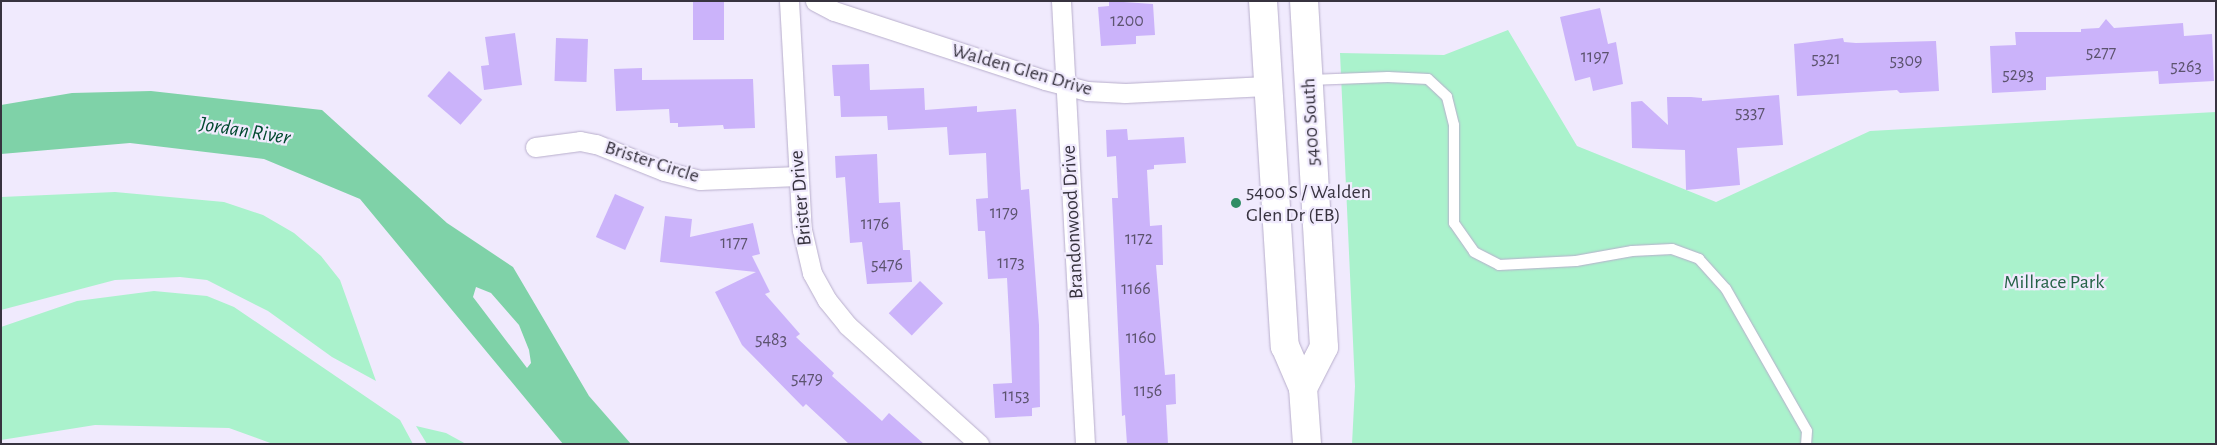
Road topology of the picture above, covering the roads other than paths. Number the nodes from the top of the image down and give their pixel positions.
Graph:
1 (789, 1) edge
2 (815, 1) edge
3 (1061, 1) edge
4 (1263, 1) edge
5 (1304, 1) edge
6 (1308, 80) junction
7 (1066, 86) junction
8 (1268, 86) junction
9 (535, 147) dead end
10 (798, 176) junction
11 (1303, 388) junction
12 (979, 444) edge
13 (1085, 444) edge
14 (1307, 444) edge
15 (1806, 444) edge

1 - 10 street, Brister Drive
2 - 7 street, Walden Glen Drive
3 - 7 street, Brandonwood Drive
4 - 8 main road, 5400 South
5 - 6 main road, 5400 South
6 - 11 main road, 5400 South
6 - 15 lane
7 - 8 street, Walden Glen Drive
7 - 13 street, Brandonwood Drive
8 - 11 main road, 5400 South
9 - 10 street, Brister Circle
10 - 12 street, Brister Drive
11 - 14 main road, 5400 South

